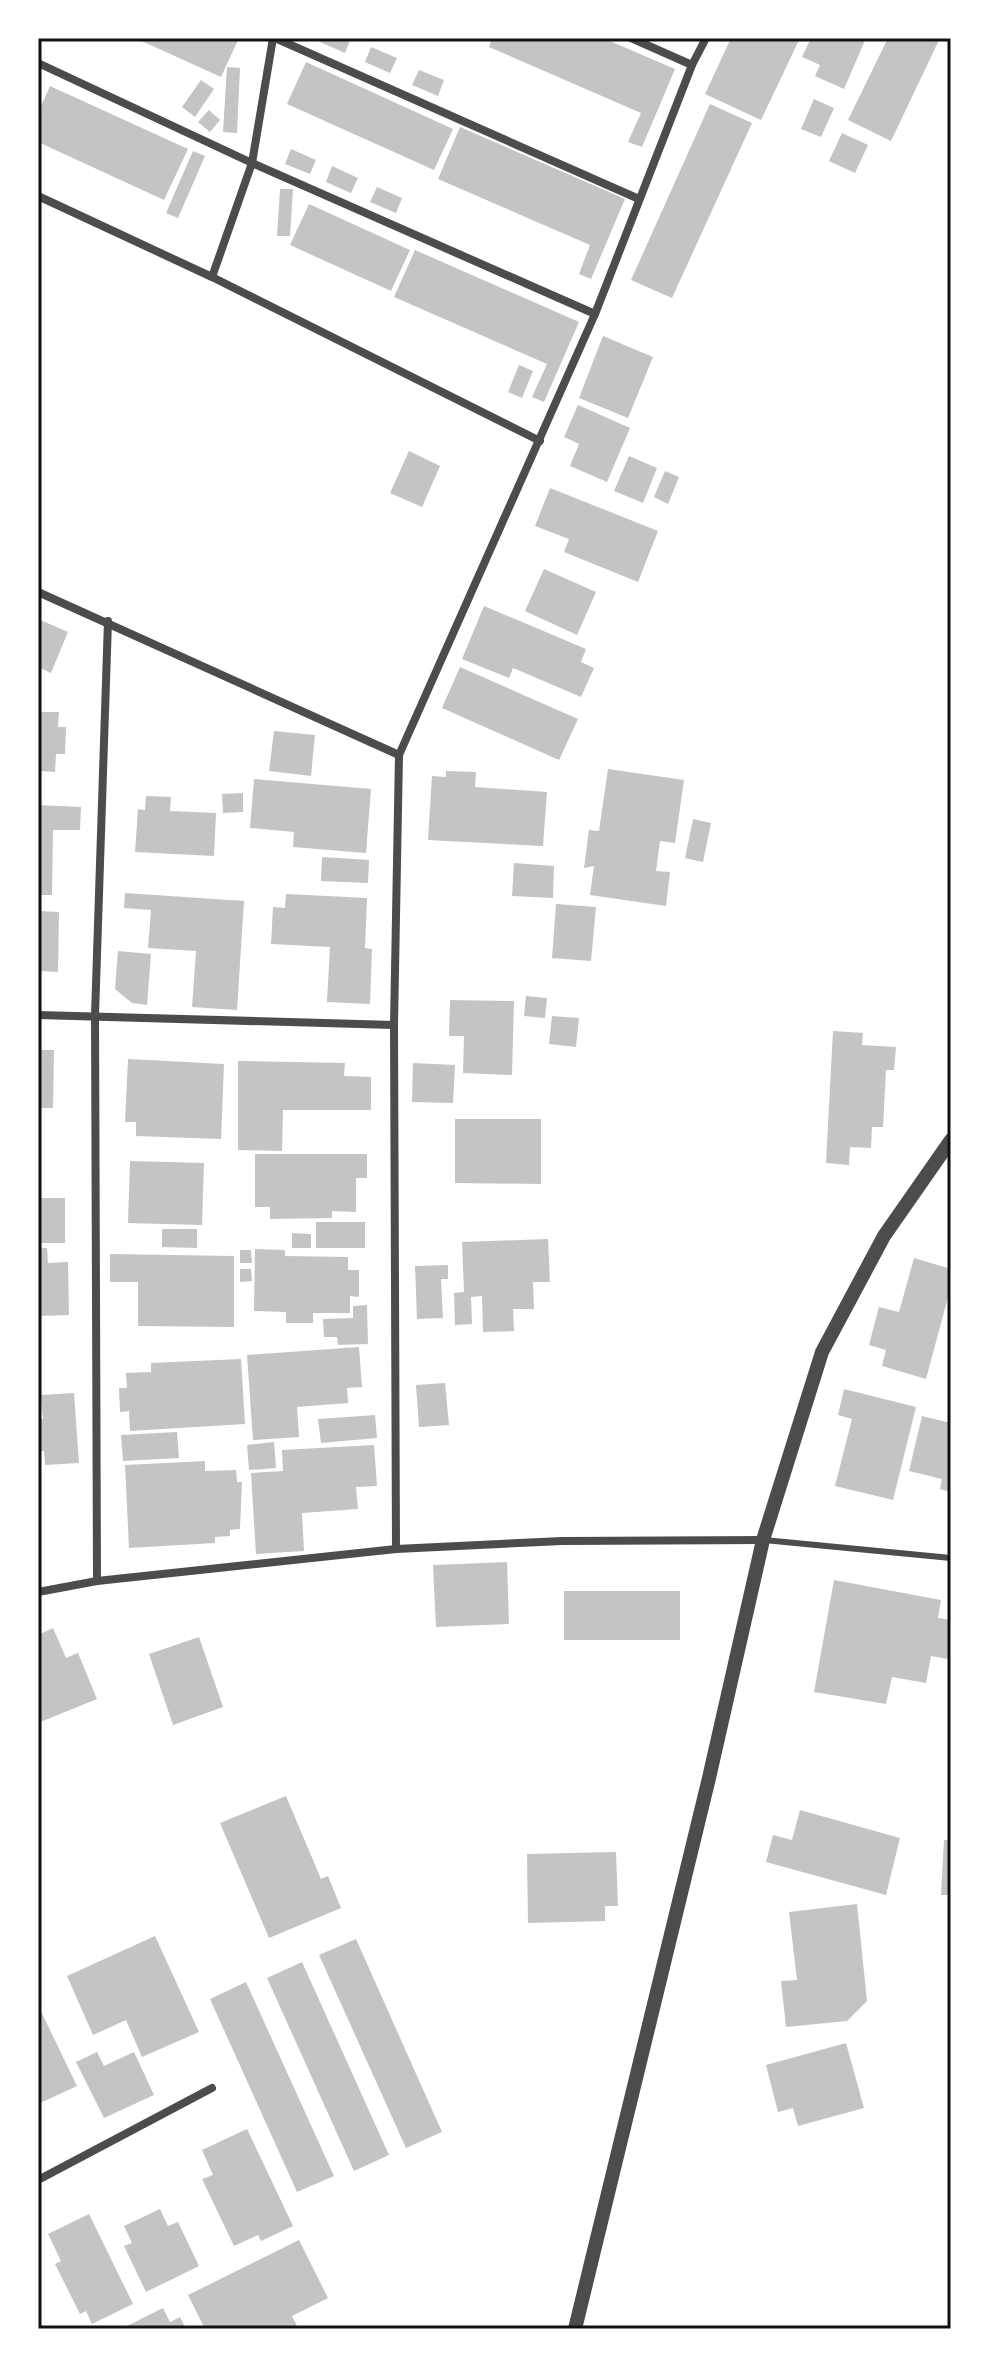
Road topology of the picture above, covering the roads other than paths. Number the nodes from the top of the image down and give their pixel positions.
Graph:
1 (274, 38) edge
2 (631, 38) edge
3 (706, 38) edge
4 (38, 63) edge
5 (692, 65) junction
6 (252, 163) junction
7 (38, 196) edge
8 (639, 199) junction
9 (212, 277) junction
10 (595, 314) junction
11 (540, 441) junction
12 (38, 592) edge
13 (108, 621) junction
14 (399, 755) junction
15 (38, 1015) edge
16 (95, 1015) junction
17 (394, 1025) junction
18 (951, 1140) edge
19 (763, 1540) junction
20 (396, 1549) junction
21 (951, 1558) edge
22 (97, 1581) junction
23 (38, 1592) edge
24 (212, 2088) dead end
25 (38, 2180) edge
26 (575, 2329) edge

1 - 6 street
1 - 8 street
2 - 5 street
3 - 5 street
4 - 6 street
5 - 8 street
6 - 9 street
6 - 10 street
7 - 9 street
8 - 10 street
9 - 11 street
10 - 11 street
11 - 14 street
12 - 13 street
13 - 14 street
13 - 16 street
14 - 17 street
15 - 16 street
16 - 17 street
16 - 22 street
17 - 20 street
18 - 19 street
19 - 20 street
19 - 21 lane
19 - 26 street
20 - 22 street
22 - 23 street
24 - 25 street

